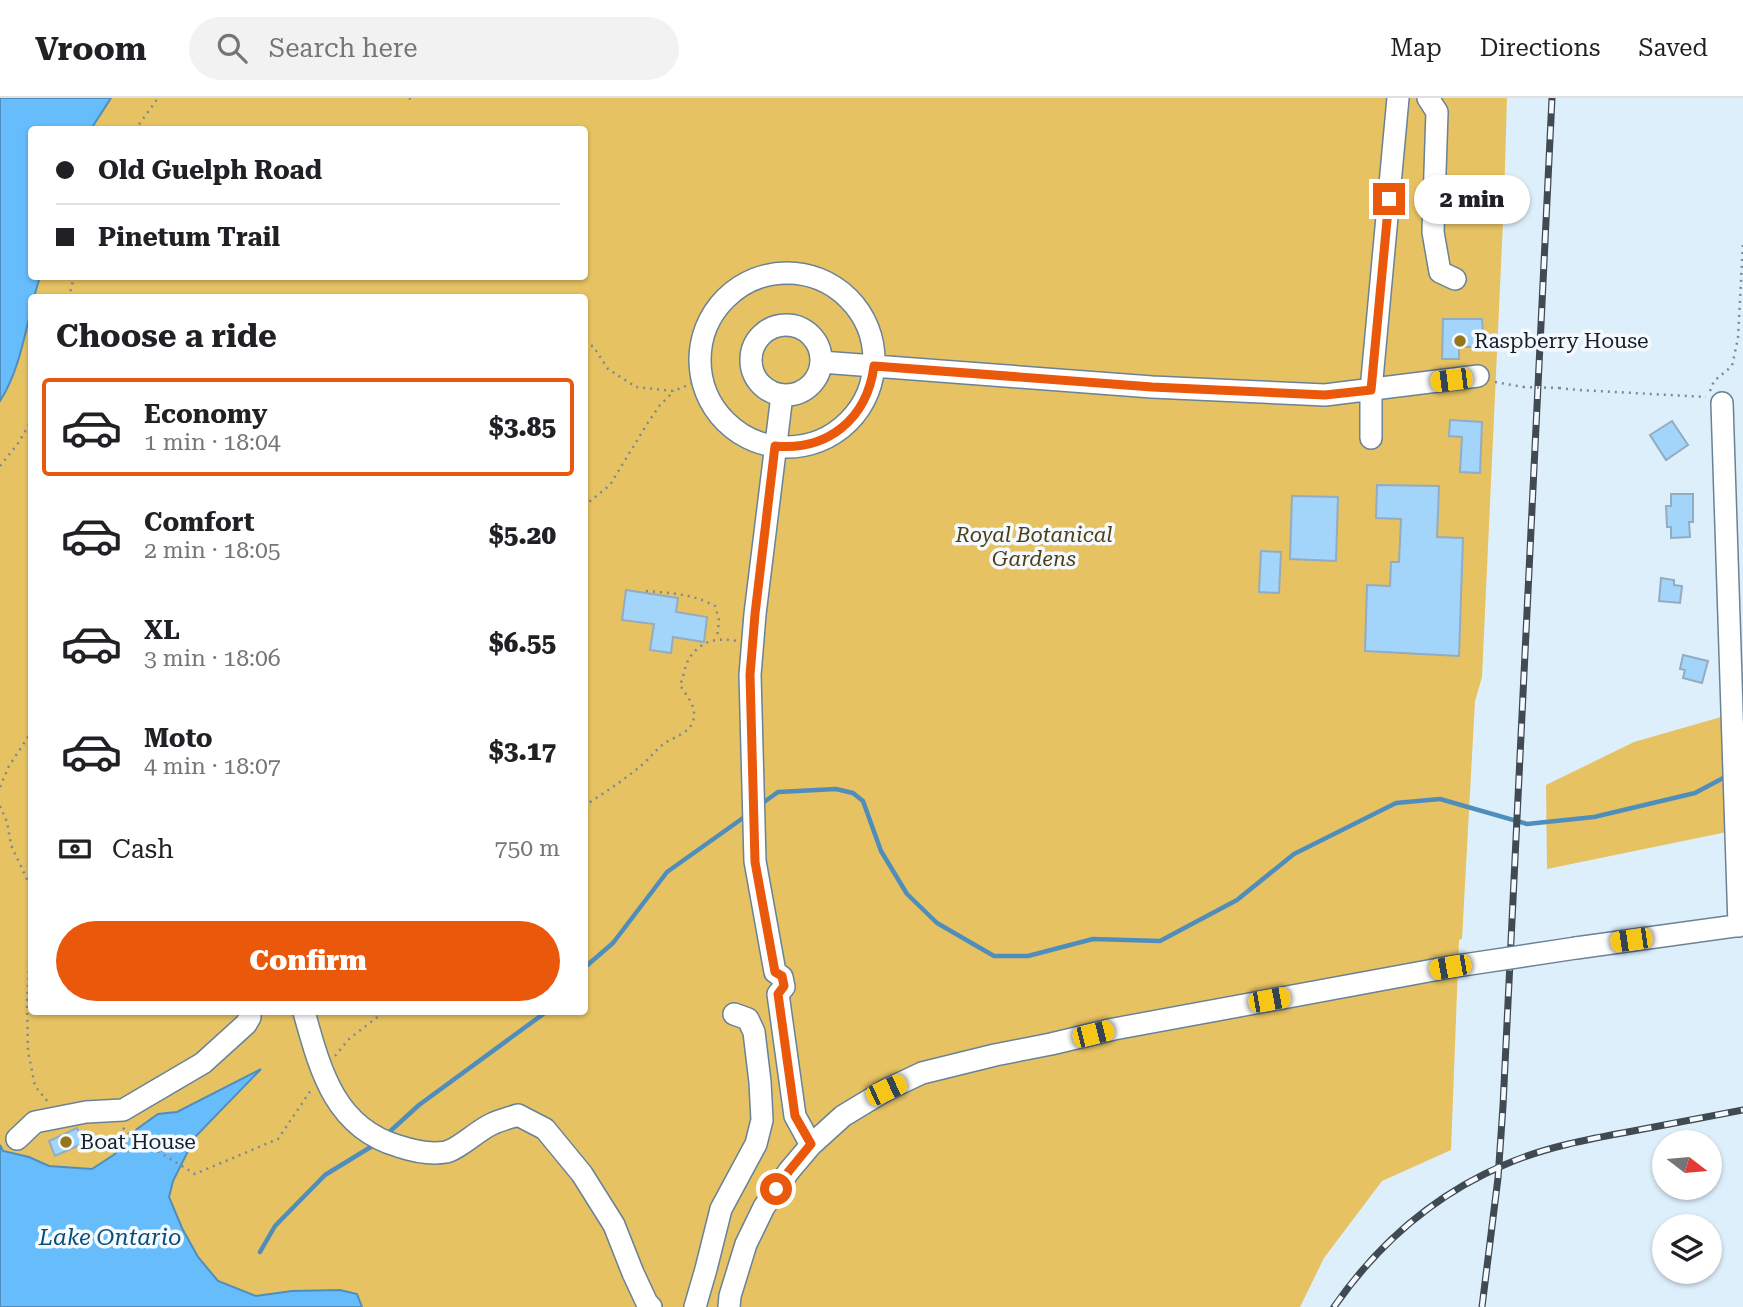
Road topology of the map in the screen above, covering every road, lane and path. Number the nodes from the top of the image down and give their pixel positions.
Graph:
1 (158, 98) edge
2 (1398, 98) edge
3 (1428, 98) edge
4 (138, 126) edge
5 (1743, 243) edge
6 (1455, 279) dead end
7 (588, 345) edge
8 (821, 362) junction
9 (874, 366) junction
10 (1478, 376) joint
11 (702, 379) junction
12 (1371, 390) junction
13 (674, 391) junction
14 (782, 395) junction
15 (1715, 400) junction
16 (28, 426) edge
17 (1371, 438) dead end
18 (775, 446) junction
19 (0, 466) edge
20 (588, 503) edge
21 (646, 591) dead end
22 (717, 638) junction
23 (753, 642) junction
24 (28, 737) edge
25 (0, 788) edge
26 (588, 803) edge
27 (0, 806) edge
28 (28, 881) edge
29 (1741, 925) edge
30 (734, 1014) dead end
31 (28, 1015) edge
32 (250, 1015) edge
33 (305, 1015) edge
34 (380, 1015) edge
35 (323, 1073) junction
36 (70, 1116) junction
37 (128, 1133) dead end
38 (18, 1139) dead end
39 (811, 1144) junction
40 (651, 1307) edge
41 (695, 1307) edge
42 (729, 1307) edge

1 - 4 path
2 - 12 street
3 - 6 street
5 - 15 path
7 - 13 path
8 - 9 street
8 - 14 street
8 - 14 street
9 - 11 street
9 - 12 street
9 - 18 street
10 - 12 street
10 - 15 path, bridge
11 - 13 path
11 - 18 street
12 - 17 street
13 - 20 path
14 - 18 street
15 - 29 street
16 - 19 path
18 - 23 street
21 - 22 path
22 - 23 path
22 - 26 path
23 - 39 street
24 - 25 path
27 - 28 path
29 - 39 street, bridge
30 - 41 street
31 - 36 path
32 - 36 street
33 - 35 street
34 - 35 path
35 - 37 path
35 - 40 street
36 - 38 street
39 - 42 street

